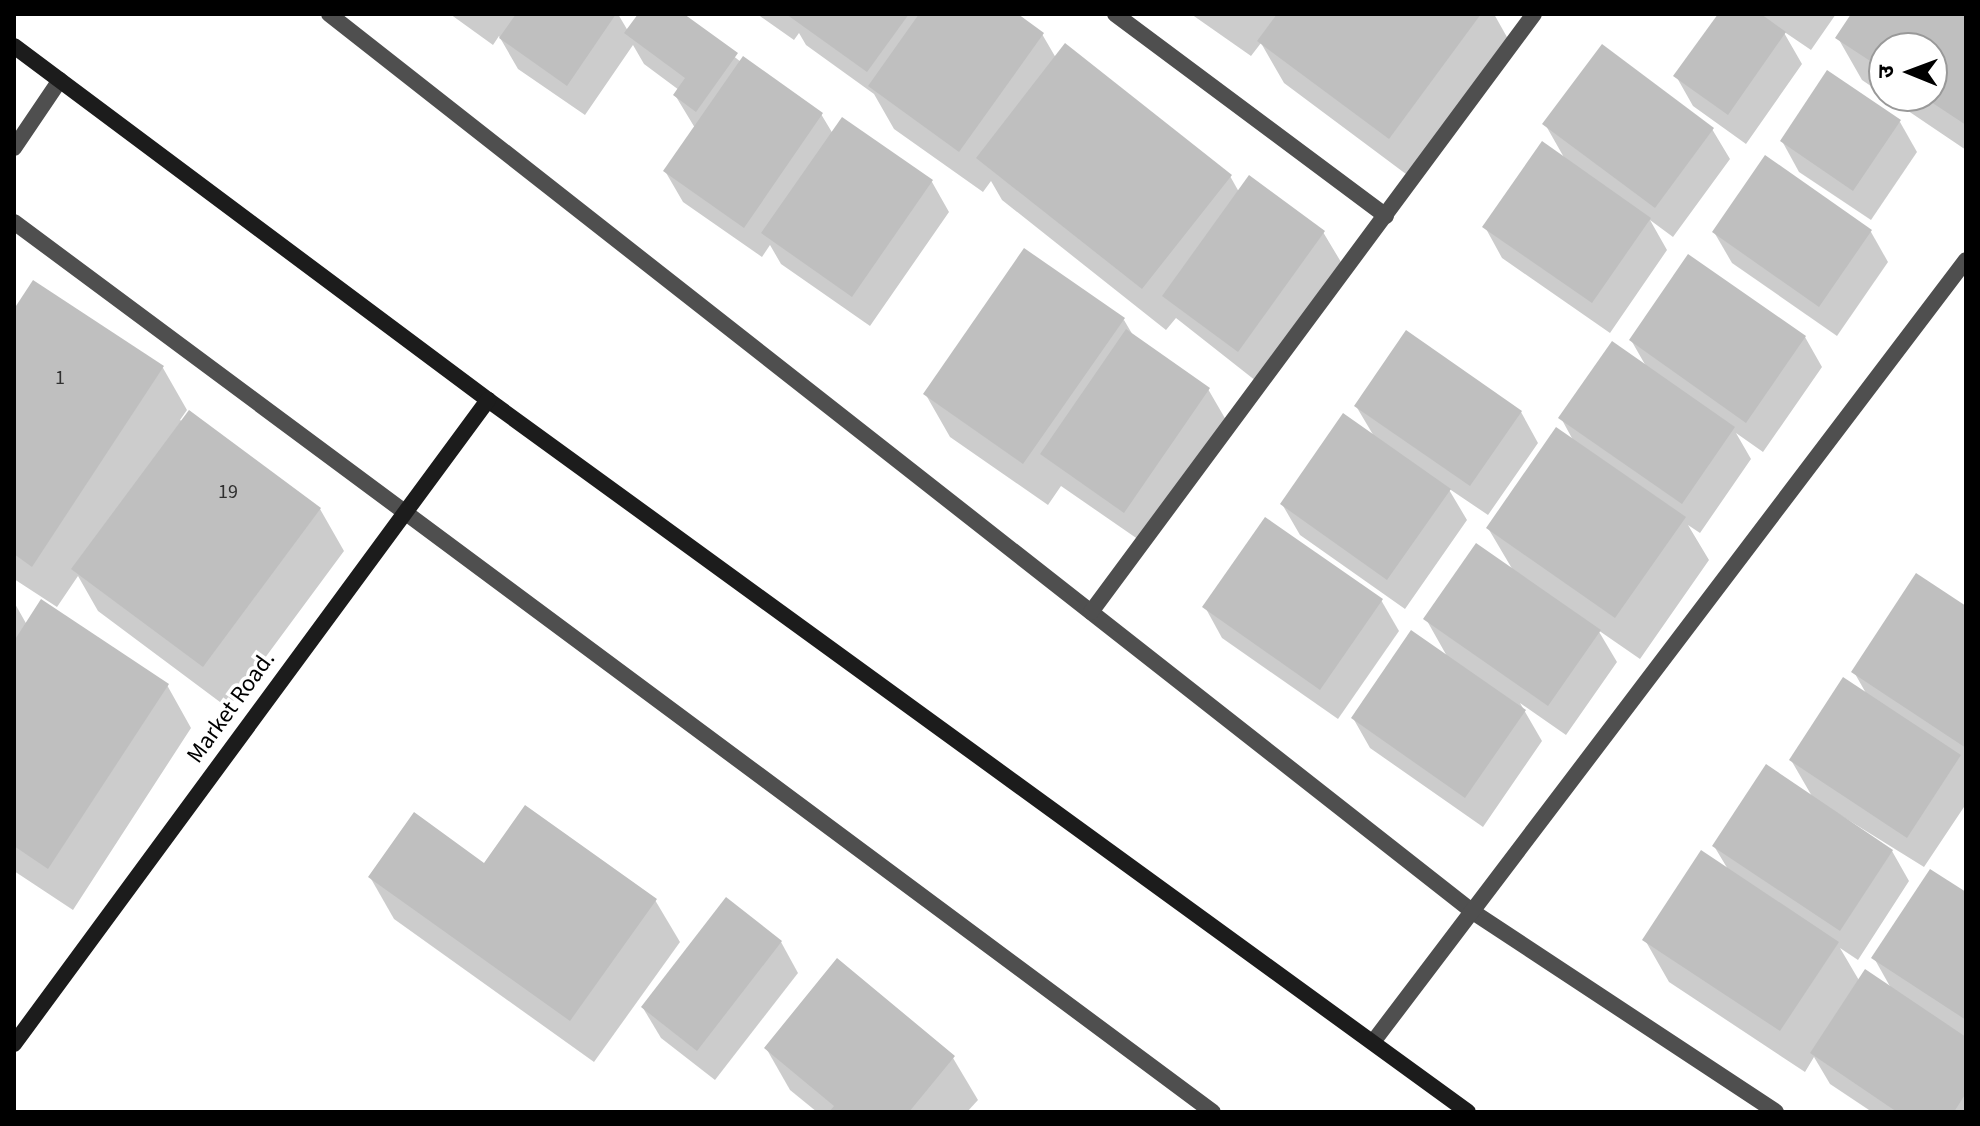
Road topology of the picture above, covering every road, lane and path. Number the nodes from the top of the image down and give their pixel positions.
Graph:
1 (329, 14) edge
2 (1115, 14) edge
3 (1534, 14) edge
4 (14, 46) edge
5 (60, 80) junction
6 (14, 148) edge
7 (1386, 216) junction
8 (14, 222) edge
9 (1966, 260) edge
10 (488, 400) junction
11 (403, 514) junction
12 (1091, 612) junction
13 (1473, 912) junction
14 (1373, 1042) junction
15 (14, 1044) edge
16 (1213, 1112) edge
17 (1468, 1112) edge
18 (1776, 1112) edge

1 - 12 street
2 - 7 street
3 - 7 street
4 - 5 street
5 - 6 street
5 - 10 street
7 - 12 street
8 - 11 street
9 - 13 street
10 - 11 street, Market Road.
10 - 14 street
11 - 15 street, Market Road.
11 - 16 street
12 - 13 street
13 - 14 street
13 - 18 street
14 - 17 street

